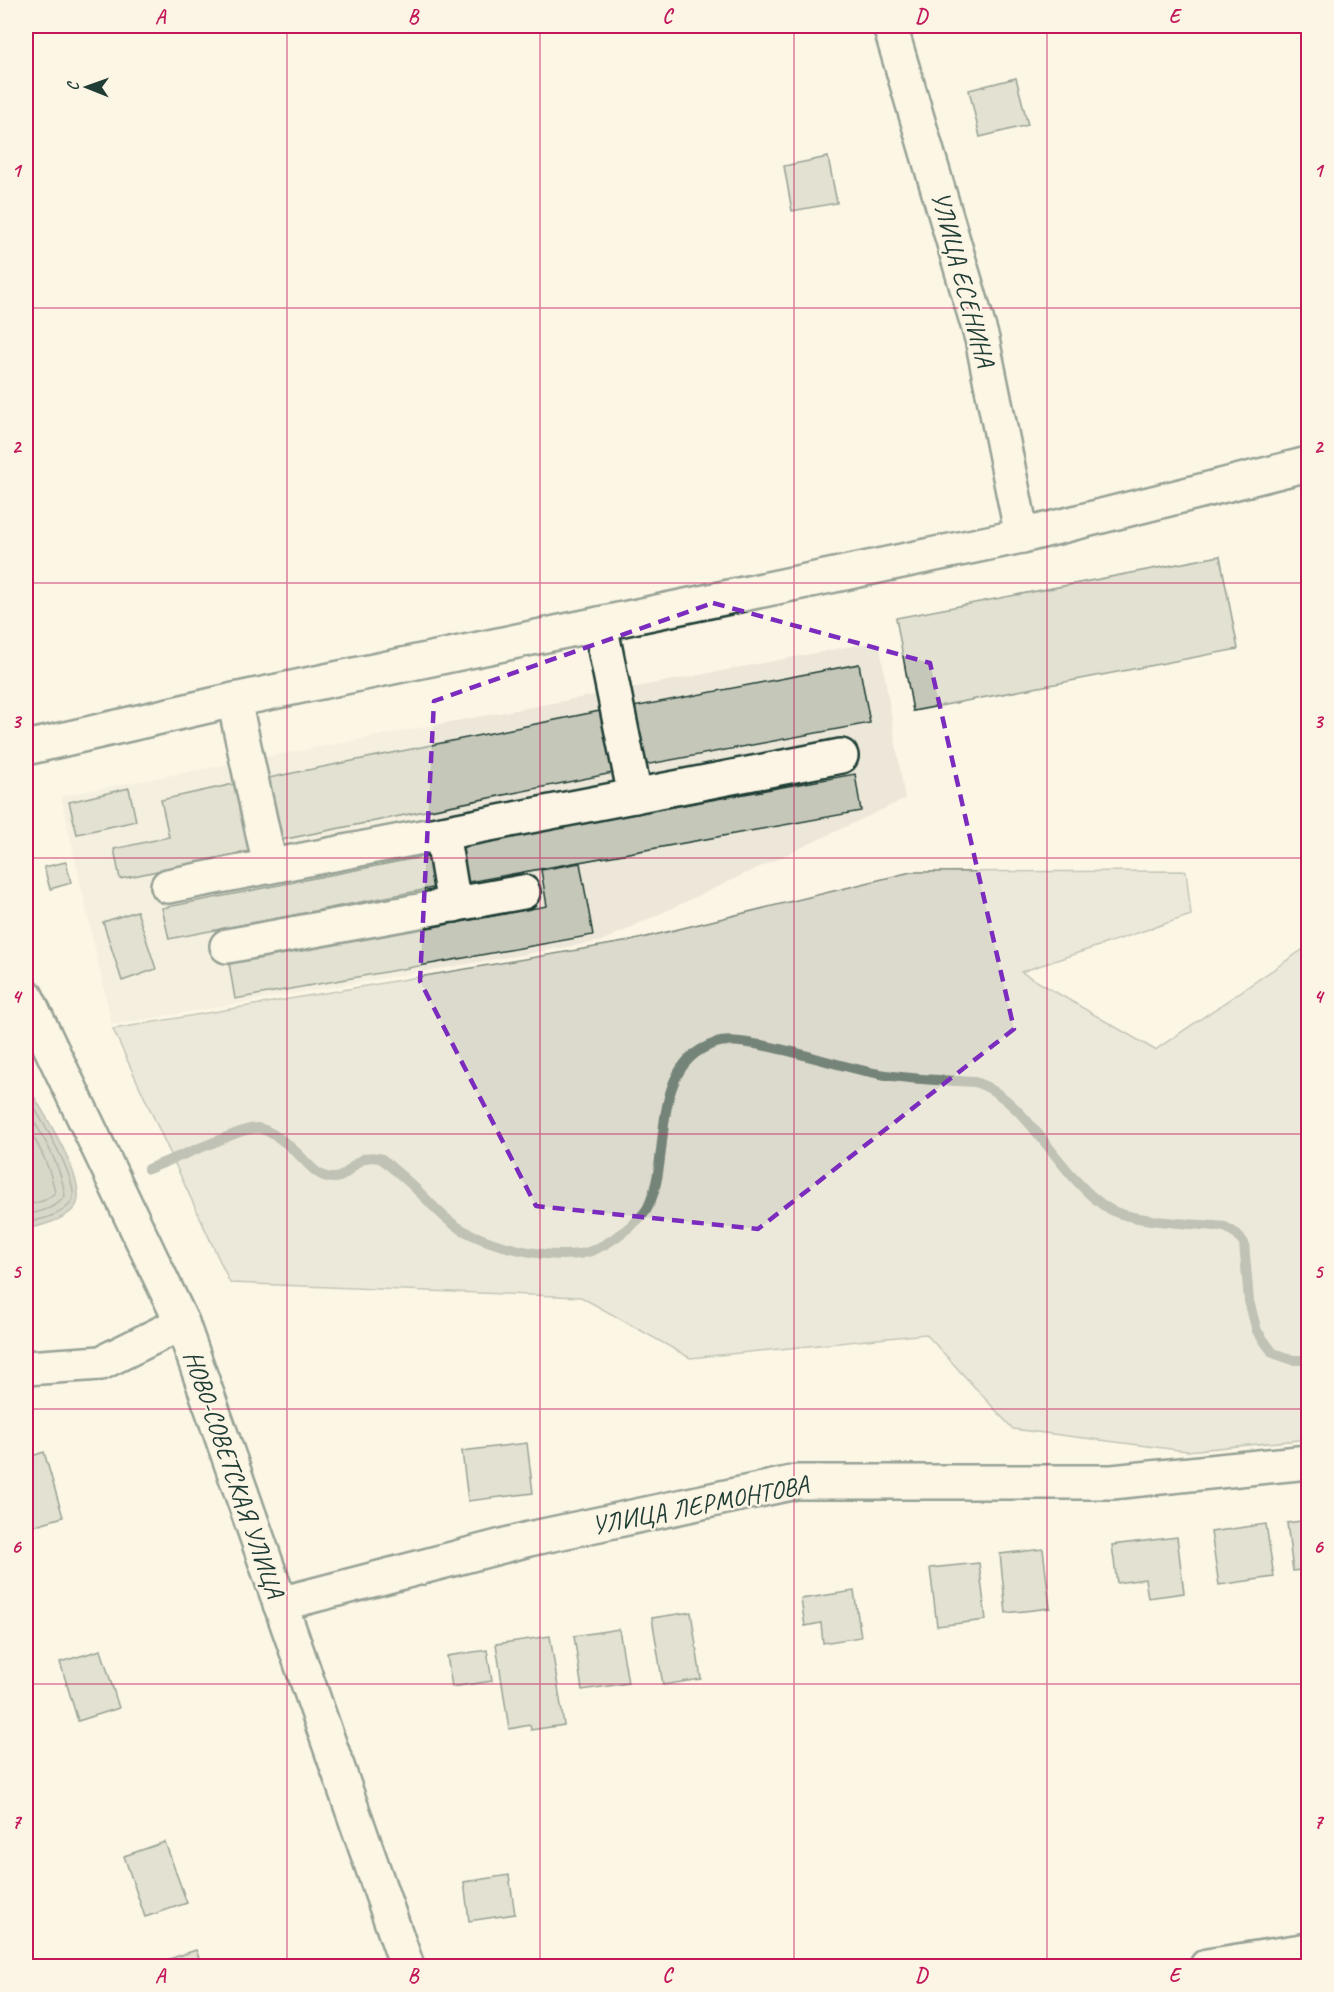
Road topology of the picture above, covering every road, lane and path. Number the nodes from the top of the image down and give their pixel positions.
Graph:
1 (890, 26) edge
2 (1308, 464) edge
3 (1022, 536) junction
4 (600, 624) junction
5 (234, 700) junction
6 (26, 748) edge
7 (841, 756) dead end
8 (635, 796) junction
9 (441, 833) junction
10 (270, 866) junction
11 (168, 886) dead end
12 (523, 892) dead end
13 (454, 905) junction
14 (227, 946) dead end
15 (26, 996) edge
16 (182, 1323) junction
17 (26, 1368) edge
18 (1308, 1462) edge
19 (280, 1604) junction
20 (1308, 1950) edge
21 (407, 1966) edge
22 (1207, 1966) edge

1 - 3 street, УЛИЦА ЕСЕНИНА
2 - 3 street
3 - 4 street
4 - 5 street
4 - 8 street
5 - 6 street
5 - 10 street
7 - 8 street
8 - 9 street
9 - 10 street
9 - 13 street
10 - 11 street
12 - 13 street
13 - 14 street
15 - 16 street, НОВО-СОВЕТСКАЯ УЛИЦА
16 - 17 street
16 - 19 street, НОВО-СОВЕТСКАЯ УЛИЦА
18 - 19 street, УЛИЦА ЛЕРМОНТОВА
19 - 21 street, НОВО-СОВЕТСКАЯ УЛИЦА
20 - 22 street

